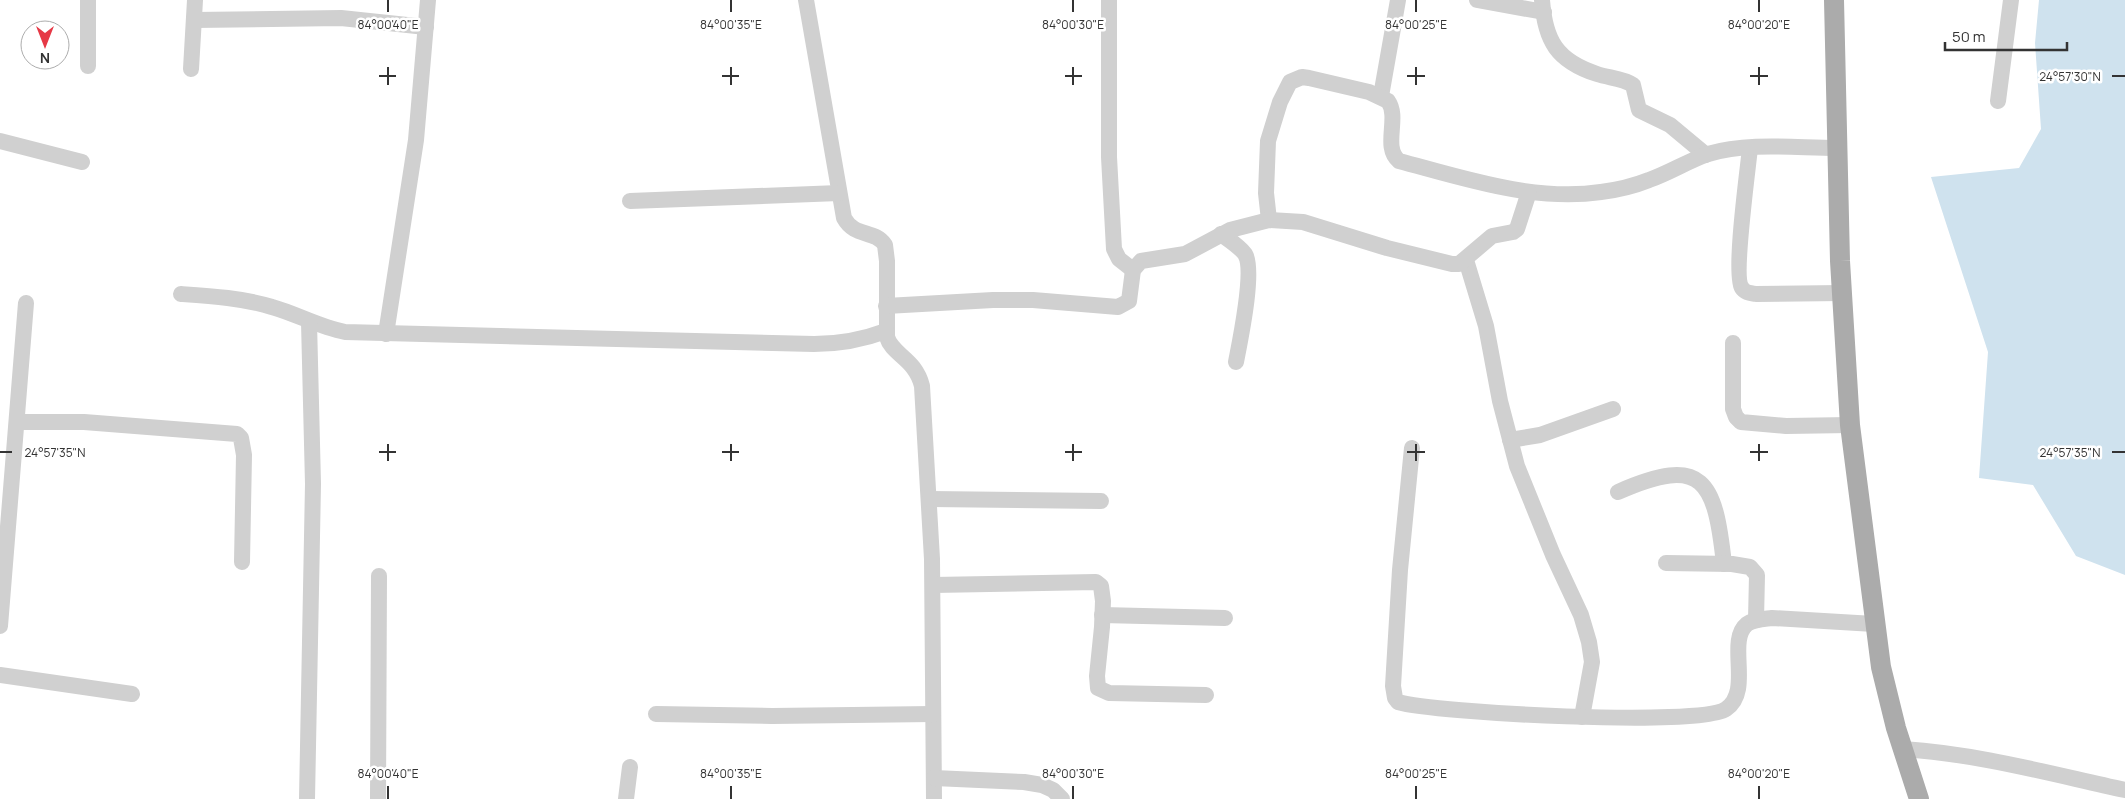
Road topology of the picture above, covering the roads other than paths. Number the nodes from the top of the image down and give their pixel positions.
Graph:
1 (88, 0) edge
2 (195, 0) edge
3 (428, 0) edge
4 (806, 0) edge
5 (1109, 0) edge
6 (1398, 0) edge
7 (1477, 0) edge
8 (1834, 0) edge
9 (2011, 0) edge
10 (1543, 6) edge
11 (194, 20) junction
12 (426, 27) junction
13 (88, 66) dead end
14 (191, 69) dead end
15 (1382, 96) junction
16 (1998, 101) dead end
17 (0, 142) edge
18 (1750, 148) junction
19 (1837, 148) junction
20 (1706, 155) junction
21 (82, 162) dead end
22 (1529, 192) junction
23 (839, 193) junction
24 (630, 201) dead end
25 (1269, 220) junction
26 (1221, 234) junction
27 (1466, 260) junction
28 (1133, 270) junction
29 (1842, 293) junction
30 (181, 294) dead end
31 (26, 303) dead end
32 (886, 306) junction
33 (310, 322) junction
34 (886, 332) junction
35 (386, 334) junction
36 (1733, 343) dead end
37 (1236, 362) dead end
38 (1613, 409) dead end
39 (16, 422) junction
40 (1850, 425) junction
41 (1510, 440) junction
42 (1412, 448) dead end
43 (1618, 492) dead end
44 (930, 499) junction
45 (1101, 501) dead end
46 (242, 562) dead end
47 (1666, 563) dead end
48 (1724, 564) junction
49 (379, 576) dead end
50 (933, 585) junction
51 (1102, 616) junction
52 (1225, 618) dead end
53 (1756, 620) junction
54 (1874, 624) junction
55 (0, 626) edge
56 (0, 675) edge
57 (132, 694) dead end
58 (1206, 695) dead end
59 (656, 714) dead end
60 (934, 714) junction
61 (1582, 717) junction
62 (1904, 749) junction
63 (630, 767) dead end
64 (934, 778) junction
65 (2125, 790) edge
66 (307, 799) edge
67 (378, 799) edge
68 (626, 799) edge
69 (934, 799) edge
70 (1062, 799) edge
71 (1919, 799) edge

1 - 13 street
2 - 11 street
3 - 12 street
4 - 23 street
5 - 28 street
6 - 15 street
7 - 10 street
8 - 19 main road
9 - 16 street
10 - 20 street
11 - 12 street
11 - 14 street
12 - 35 street
15 - 22 street
15 - 25 street
17 - 21 street
18 - 19 street
18 - 20 street
18 - 29 street
19 - 29 main road
20 - 22 street
22 - 27 street
23 - 24 street
23 - 32 street
25 - 26 street
25 - 27 street
26 - 28 street
26 - 37 street
27 - 41 street
28 - 32 street
29 - 40 main road
30 - 33 street
31 - 39 street
32 - 34 street
33 - 35 street
33 - 66 street
34 - 35 street
34 - 44 street
36 - 40 street
38 - 41 street
39 - 46 street
39 - 55 street
40 - 54 main road
41 - 61 street
42 - 61 street
43 - 48 street
44 - 45 street
44 - 50 street
47 - 48 street
48 - 53 street
49 - 67 street
50 - 51 street
50 - 60 street
51 - 52 street
51 - 58 street
53 - 54 street
53 - 61 street
54 - 62 main road
56 - 57 street
59 - 60 street
60 - 64 street
62 - 65 street
62 - 71 main road
63 - 68 street
64 - 69 street
64 - 70 street

